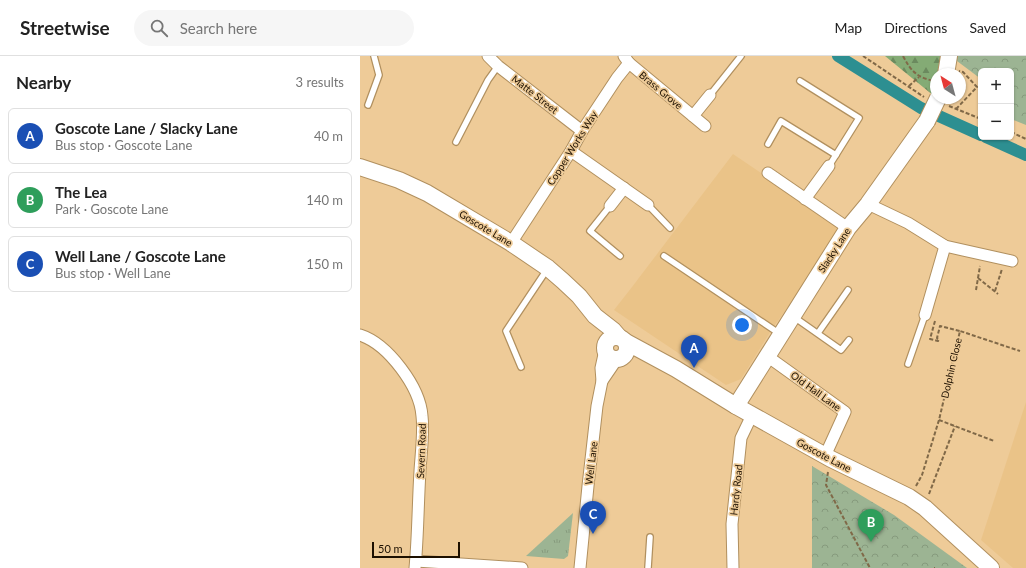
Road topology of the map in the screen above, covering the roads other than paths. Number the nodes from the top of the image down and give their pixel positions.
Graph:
1 (374, 56) edge
2 (488, 56) edge
3 (741, 56) edge
4 (627, 60) edge
5 (498, 66) junction
6 (800, 81) dead end
7 (710, 95) joint
8 (936, 104) edge
9 (368, 105) dead end
10 (693, 116) junction
11 (704, 126) dead end
12 (582, 132) junction
13 (456, 142) dead end
14 (768, 144) dead end
15 (571, 151) junction
16 (836, 155) junction
17 (829, 166) joint
18 (360, 167) edge
19 (768, 173) dead end
20 (624, 188) junction
21 (805, 199) junction
22 (868, 204) junction
23 (648, 205) joint
24 (610, 206) joint
25 (670, 228) dead end
26 (848, 228) junction
27 (511, 243) junction
28 (945, 246) junction
29 (620, 256) dead end
30 (664, 256) dead end
31 (1008, 260) road end
32 (548, 268) junction
33 (848, 290) dead end
34 (925, 313) joint
35 (792, 315) junction
36 (818, 333) junction
37 (781, 334) junction
38 (360, 335) edge
39 (849, 340) dead end
40 (616, 348) junction
41 (767, 356) junction
42 (908, 364) dead end
43 (522, 367) dead end
44 (736, 406) junction
45 (752, 415) junction
46 (828, 458) junction
47 (650, 537) dead end
48 (416, 564) edge
49 (522, 568) edge
50 (580, 568) edge
51 (648, 568) edge
52 (733, 568) edge
53 (991, 568) edge

1 - 9 lane
2 - 5 street, Matte Street
3 - 7 lane
4 - 10 street, Brass Grove
4 - 12 street, Copper Works Way
5 - 12 street, Matte Street
5 - 13 lane
6 - 16 lane
7 - 10 street, Brass Grove
8 - 22 street, Slacky Lane, bridge
10 - 11 street, Brass Grove
12 - 15 street, Copper Works Way
14 - 16 lane
15 - 20 street
15 - 27 street, Copper Works Way
16 - 17 lane
17 - 21 street
18 - 27 street, Goscote Lane
19 - 21 street
20 - 23 street
20 - 24 street
21 - 26 street
22 - 26 street, Slacky Lane
22 - 28 street
23 - 25 lane
24 - 29 lane
26 - 35 street, Slacky Lane
27 - 32 street, Goscote Lane
28 - 31 street
28 - 34 street
30 - 37 lane
32 - 40 street, Goscote Lane
32 - 43 lane
33 - 36 lane
34 - 42 lane
35 - 36 lane
35 - 37 street, Slacky Lane
36 - 39 lane
37 - 41 street, Slacky Lane
38 - 48 street, Severn Road
40 - 44 street, Goscote Lane
40 - 50 street, Well Lane
41 - 44 street, Slacky Lane
41 - 46 street, Old Hall Lane
44 - 45 street, Goscote Lane
45 - 46 street, Goscote Lane
45 - 52 street, Hardy Road
46 - 53 street, Goscote Lane
47 - 51 lane
48 - 49 street

